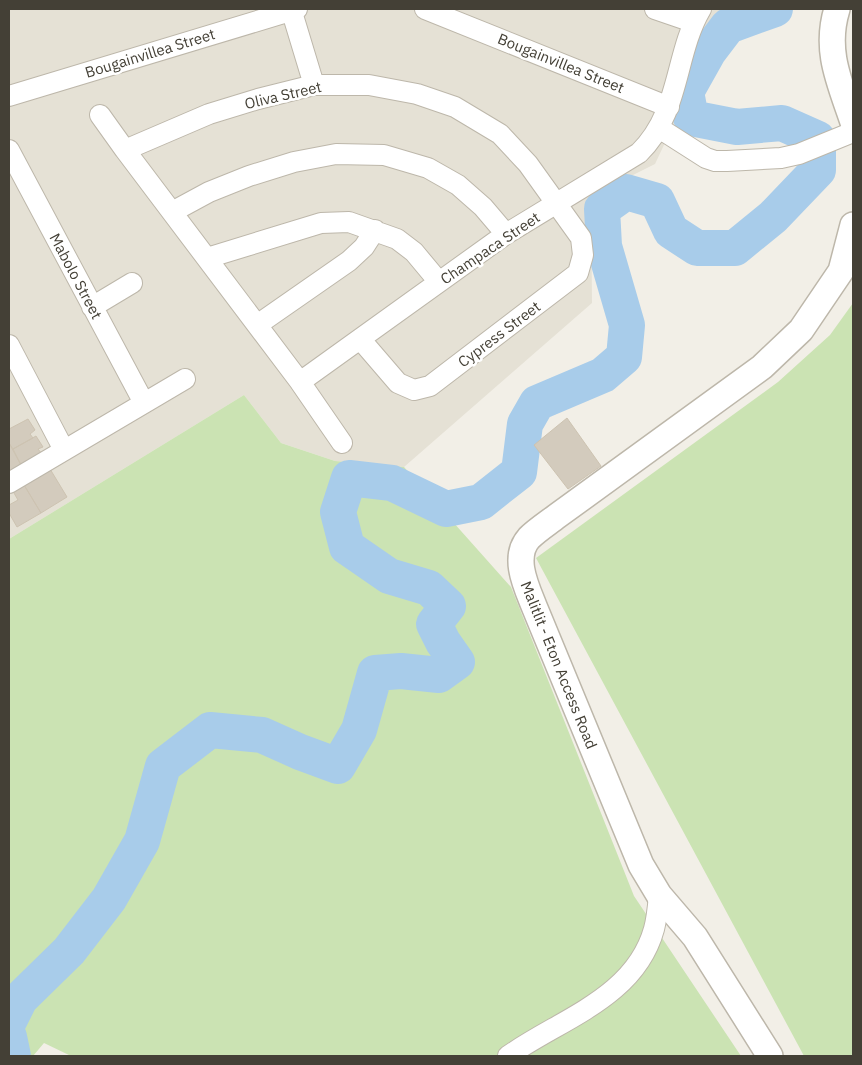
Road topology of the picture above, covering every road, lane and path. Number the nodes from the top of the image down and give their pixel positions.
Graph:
1 (293, 9) edge
2 (426, 9) edge
3 (655, 9) edge
4 (837, 9) edge
5 (697, 15) edge
6 (314, 85) junction
7 (9, 96) edge
8 (669, 107) junction
9 (100, 115) dead end
10 (659, 128) junction
11 (848, 131) edge
12 (9, 150) edge
13 (125, 150) junction
14 (556, 204) junction
15 (172, 212) junction
16 (853, 225) edge
17 (375, 230) junction
18 (506, 234) junction
19 (207, 258) junction
20 (439, 282) junction
21 (132, 283) dead end
22 (92, 307) junction
23 (257, 325) junction
24 (361, 340) junction
25 (9, 345) edge
26 (185, 379) dead end
27 (300, 382) junction
28 (144, 403) junction
29 (342, 443) dead end
30 (64, 450) junction
31 (9, 483) edge
32 (659, 895) junction
33 (508, 1056) edge
34 (770, 1056) edge

1 - 6 street, Bougainvillea Street
1 - 7 street, Bougainvillea Street
2 - 8 street, Bougainvillea Street
3 - 5 street
4 - 11 street
5 - 8 street, Champaca Street
6 - 13 street, Oliva Street
6 - 14 street, Oliva Street
8 - 10 street, Champaca Street
9 - 13 street
10 - 11 street
10 - 14 street, Champaca Street
12 - 22 street, Mabolo Street
13 - 15 street
14 - 18 street, Champaca Street
14 - 24 street, Cypress Street
15 - 18 street
15 - 19 street
16 - 32 street, Malitlit - Eton Access Road
17 - 19 street
17 - 20 street
17 - 23 street
18 - 20 street, Champaca Street
19 - 23 street
20 - 24 street, Champaca Street
21 - 22 street
22 - 28 street, Mabolo Street
23 - 27 street
24 - 27 street, Champaca Street
25 - 30 street
26 - 28 street
27 - 29 street
28 - 30 street
30 - 31 street
32 - 33 street
32 - 34 street, Malitlit - Eton Access Road

